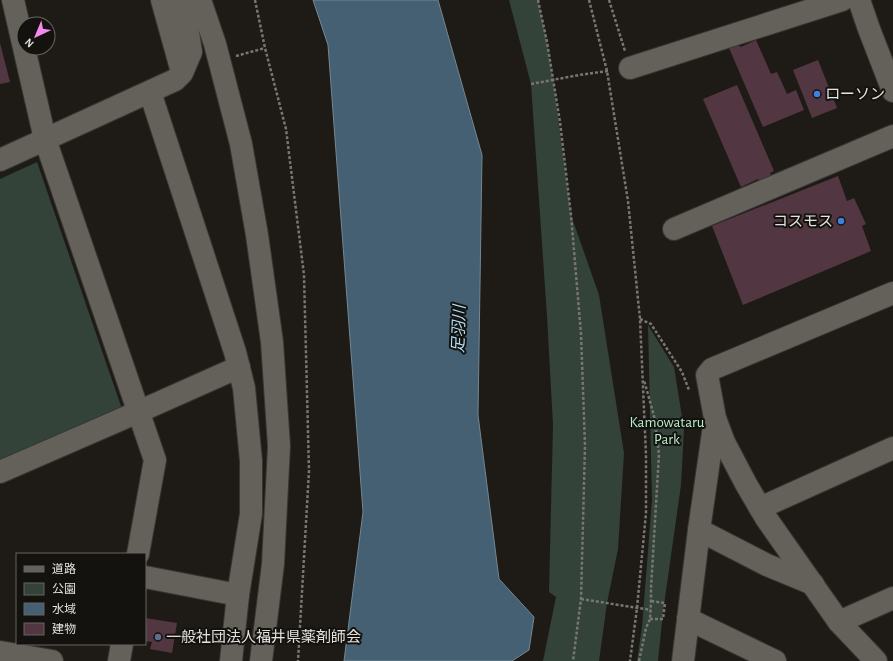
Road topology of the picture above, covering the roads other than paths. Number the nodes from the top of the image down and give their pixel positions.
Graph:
1 (13, 0) edge
2 (162, 0) edge
3 (183, 0) edge
4 (200, 0) edge
5 (842, 0) edge
6 (859, 0) edge
7 (630, 68) road end
8 (182, 73) junction
9 (893, 91) edge
10 (150, 92) junction
11 (893, 136) edge
12 (45, 139) junction
13 (0, 160) edge
14 (674, 229) dead end
15 (893, 293) edge
16 (239, 367) junction
17 (244, 388) junction
18 (138, 412) junction
19 (715, 418) junction
20 (893, 448) edge
21 (278, 460) junction
22 (0, 472) edge
23 (760, 508) junction
24 (699, 530) junction
25 (138, 553) edge
26 (146, 577) edge
27 (812, 584) junction
28 (238, 595) junction
29 (893, 598) edge
30 (688, 619) junction
31 (839, 622) junction
32 (122, 645) edge
33 (0, 652) edge
34 (52, 661) edge
35 (119, 661) edge
36 (231, 661) edge
37 (261, 661) edge
38 (683, 661) edge
39 (775, 661) edge
40 (876, 661) edge

1 - 12 street
2 - 8 street
3 - 8 street
4 - 21 street
5 - 7 street
6 - 9 street
8 - 10 street
10 - 12 street
10 - 16 street
11 - 14 street
12 - 13 street
12 - 18 street
15 - 19 street
16 - 17 street
16 - 18 street
17 - 21 street
17 - 28 street
18 - 22 street
18 - 25 street
19 - 23 street
19 - 24 street
20 - 23 street
21 - 37 street
23 - 27 street
24 - 27 street
24 - 30 street
26 - 28 street
27 - 31 street
28 - 36 street
29 - 31 street
30 - 38 street
30 - 39 street
31 - 40 street
32 - 35 street
33 - 34 street

